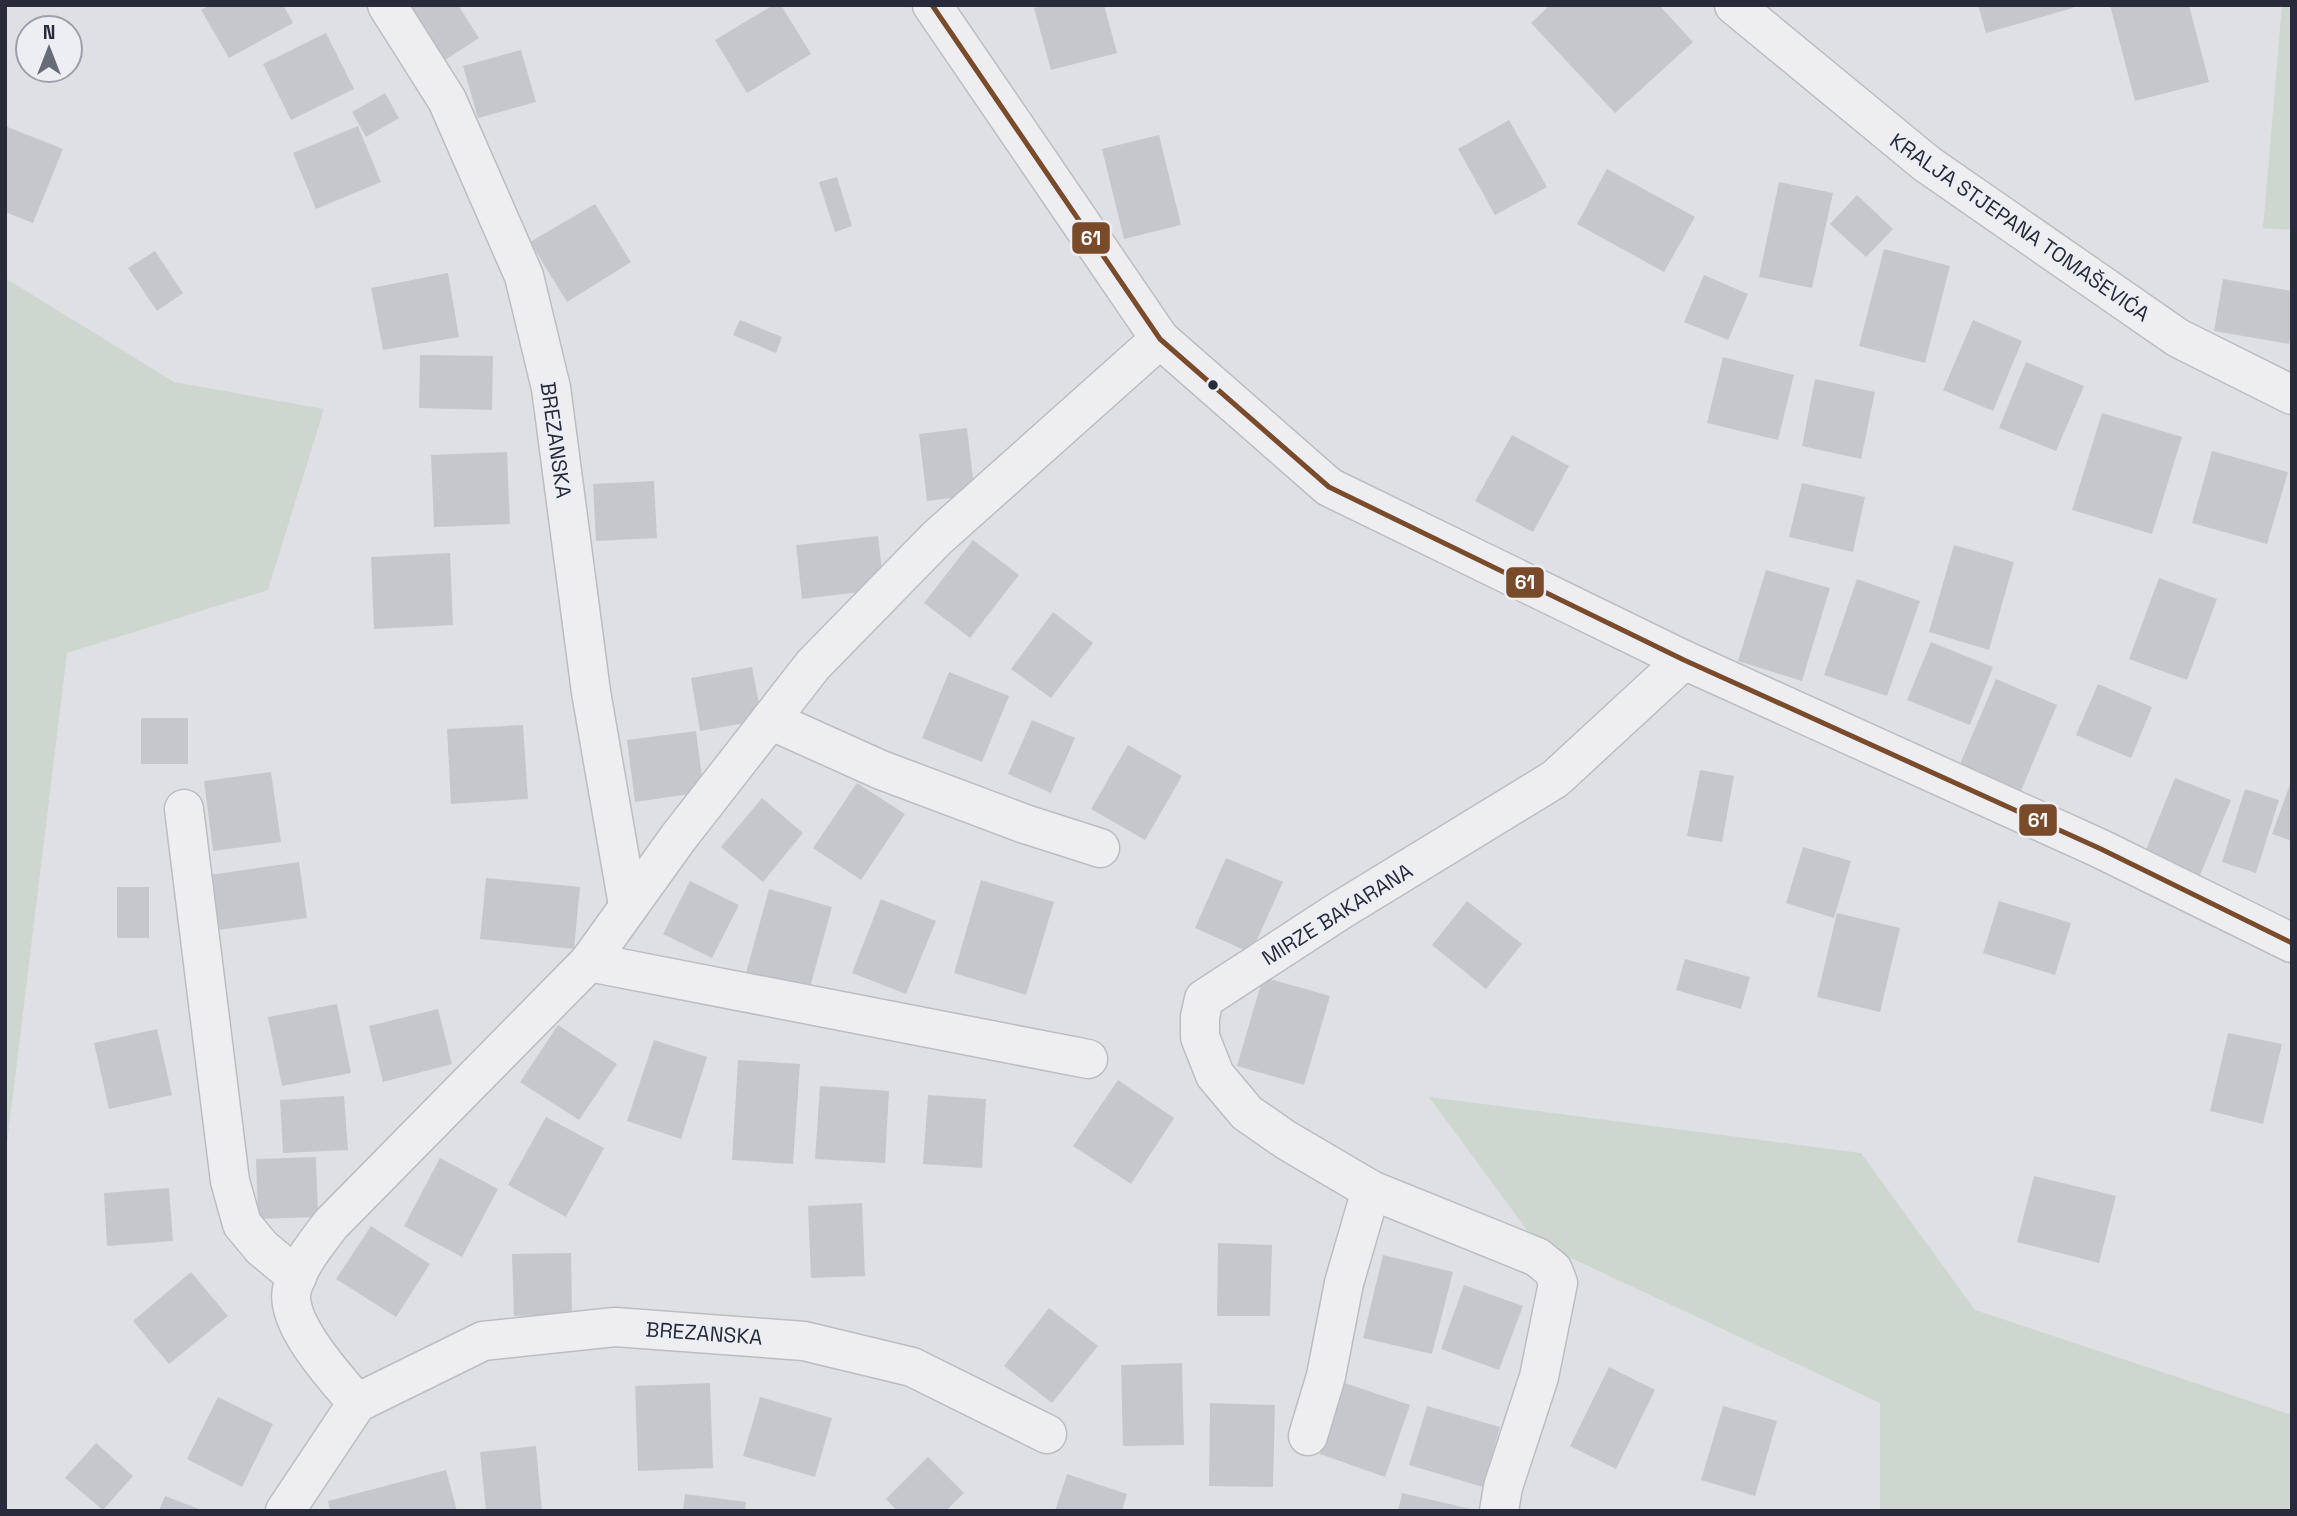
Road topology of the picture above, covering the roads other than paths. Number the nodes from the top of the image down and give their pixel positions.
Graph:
1 (387, 5) edge
2 (932, 5) edge
3 (1734, 5) edge
4 (1160, 340) junction
5 (2292, 395) edge
6 (1684, 660) junction
7 (770, 720) junction
8 (184, 809) dead end
9 (1100, 848) dead end
10 (628, 905) junction
11 (2292, 943) edge
12 (589, 962) junction
13 (1088, 1059) dead end
14 (1371, 1190) junction
15 (298, 1276) junction
16 (357, 1403) junction
17 (1047, 1434) dead end
18 (1308, 1436) dead end
19 (285, 1511) edge
20 (1499, 1511) edge

1 - 10 street, BREZANSKA
2 - 4 street
3 - 5 street, KRALJA STJEPANA TOMAŠEVIĆA
4 - 6 street
4 - 7 street
6 - 11 street
6 - 14 street, MIRZE BAKARANA
7 - 9 street
7 - 10 street
8 - 15 street
10 - 12 street
12 - 13 street
12 - 15 street
14 - 18 street
14 - 20 street, MIRZE BAKARANA
15 - 16 street
16 - 17 street, BREZANSKA
16 - 19 street

